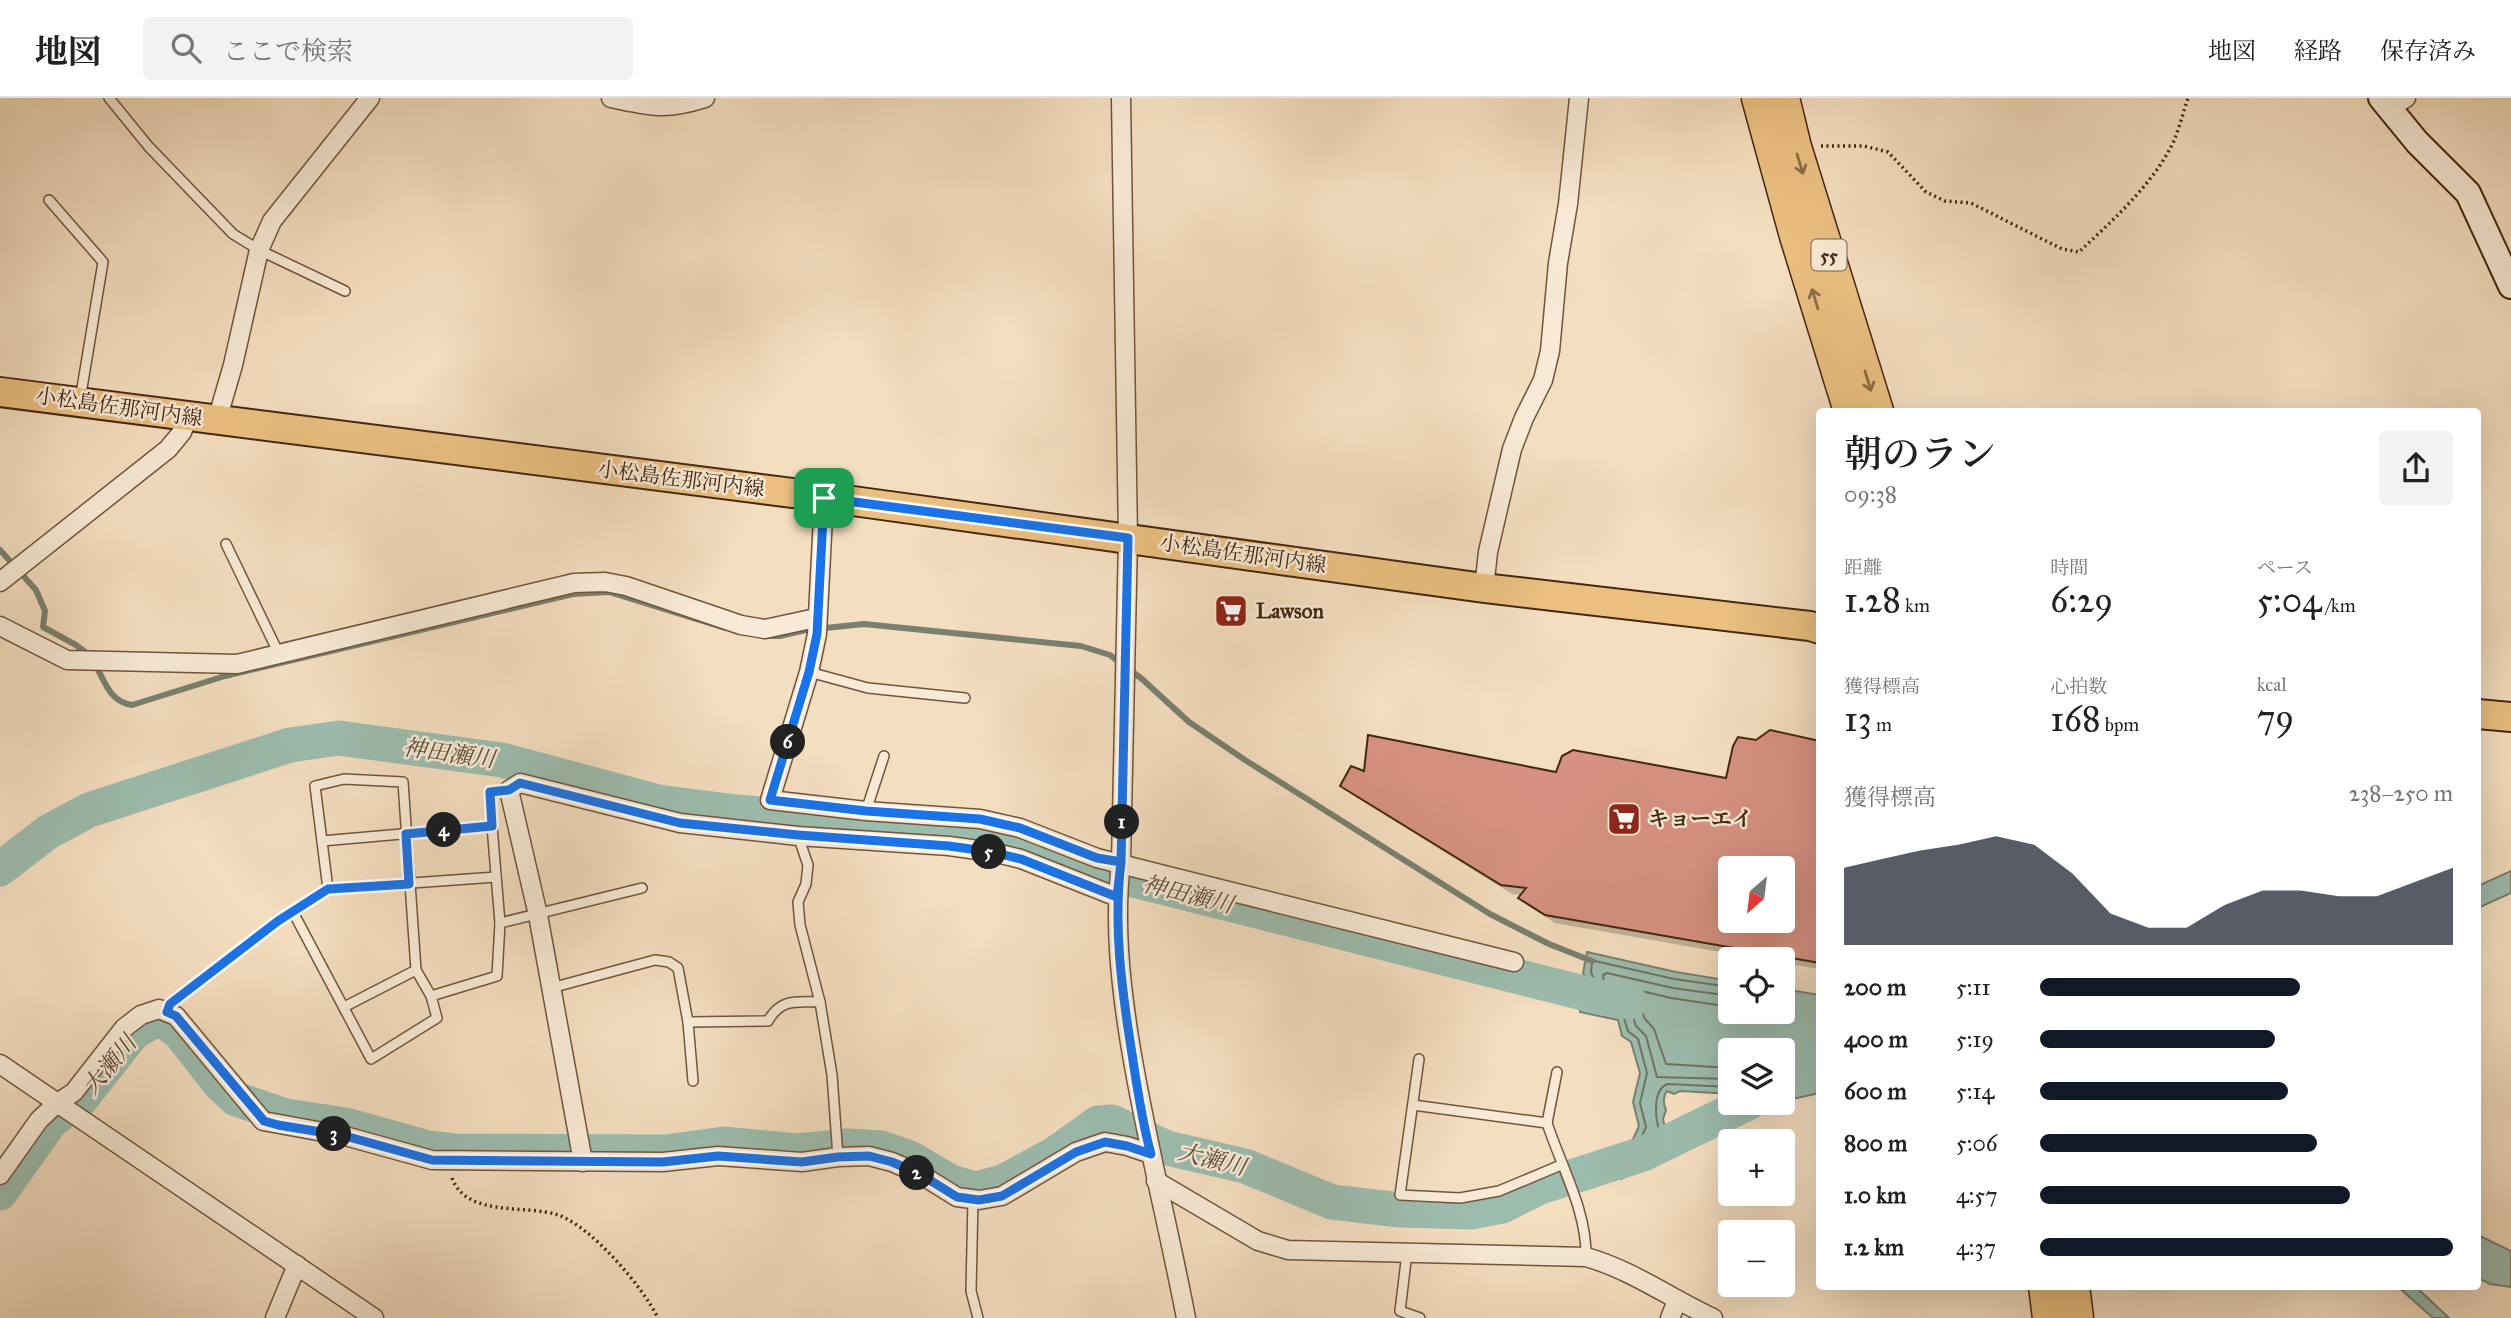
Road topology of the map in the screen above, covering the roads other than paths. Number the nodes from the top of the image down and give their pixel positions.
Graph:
1 (109, 98) edge
2 (370, 98) edge
3 (611, 98) edge
4 (705, 98) edge
5 (1121, 98) edge
6 (1579, 98) edge
7 (1758, 98) edge
8 (1783, 98) edge
9 (2392, 101) edge
10 (49, 200) dead end
11 (259, 250) junction
12 (2511, 286) edge
13 (345, 292) dead end
14 (0, 392) edge
15 (80, 402) junction
16 (1849, 408) edge
17 (1876, 408) edge
18 (188, 417) junction
19 (217, 420) junction
20 (824, 498) junction
21 (1128, 538) junction
22 (226, 544) dead end
23 (11, 574) edge
24 (1484, 588) junction
25 (817, 625) junction
26 (0, 626) edge
27 (1816, 628) edge
28 (280, 656) junction
29 (809, 672) junction
30 (965, 698) dead end
31 (2481, 714) edge
32 (2511, 717) edge
33 (884, 756) dead end
34 (509, 790) junction
35 (866, 811) junction
36 (492, 826) junction
37 (406, 834) junction
38 (798, 835) junction
39 (322, 841) junction
40 (496, 877) junction
41 (1119, 880) junction
42 (409, 884) junction
43 (642, 888) dead end
44 (328, 889) junction
45 (293, 912) junction
46 (538, 915) junction
47 (500, 923) junction
48 (1514, 962) dead end
49 (416, 970) junction
50 (551, 988) junction
51 (431, 996) junction
52 (820, 1002) junction
53 (344, 1007) junction
54 (167, 1012) junction
55 (688, 1022) junction
56 (1419, 1059) dead end
57 (0, 1064) edge
58 (1556, 1072) dead end
59 (693, 1082) dead end
60 (1413, 1105) junction
61 (64, 1109) junction
62 (1547, 1123) junction
63 (837, 1149) junction
64 (1150, 1151) junction
65 (583, 1155) junction
66 (1563, 1169) junction
67 (0, 1175) edge
68 (1156, 1181) junction
69 (973, 1200) junction
70 (1407, 1253) junction
71 (1586, 1257) junction
72 (297, 1265) junction
73 (2046, 1290) edge
74 (2074, 1290) edge
75 (1674, 1310) edge
76 (1400, 1315) edge
77 (275, 1318) edge
78 (374, 1318) edge
79 (978, 1318) edge
80 (1186, 1318) edge
81 (1420, 1318) edge
82 (1713, 1318) edge
83 (2049, 1318) edge
84 (2077, 1318) edge

1 - 11 lane
2 - 11 street
3 - 4 street
5 - 21 street
6 - 24 street
16 -> 7 highway, 55
8 -> 17 highway, 55
9 - 12 main road
10 - 15 lane
11 - 13 lane
11 - 19 street
14 - 15 main road, 小松島佐那河内線
15 - 18 main road, 小松島佐那河内線
18 - 19 main road, 小松島佐那河内線
18 - 23 street
19 - 20 main road, 小松島佐那河内線
20 - 21 main road, 小松島佐那河内線
20 - 25 street
21 - 24 main road, 小松島佐那河内線
21 - 41 street
22 - 28 lane
24 - 27 main road, 小松島佐那河内線
25 - 28 street
25 - 29 street
26 - 28 street
29 - 30 lane
29 - 35 street
31 - 32 main road
33 - 35 lane
34 - 36 lane
34 - 38 street
34 - 46 street
35 - 41 street
36 - 37 lane
36 - 40 lane
37 - 39 lane
37 - 39 lane
37 - 42 lane
38 - 41 street
38 - 52 lane
39 - 44 lane
40 - 42 lane
40 - 47 lane
41 - 48 street
41 - 64 street
42 - 44 lane
42 - 49 lane
43 - 46 lane
44 - 45 lane
45 - 53 lane
45 - 54 lane
46 - 47 lane
46 - 50 street
47 - 51 lane
49 - 51 lane
49 - 53 lane
50 - 55 lane
50 - 65 street
51 - 53 lane
52 - 55 lane
52 - 63 lane
54 - 61 street
54 - 65 street
55 - 59 lane
56 - 60 lane
57 - 61 street
58 - 62 lane
60 - 62 lane
60 - 66 lane
61 - 67 street
61 - 72 street
62 - 66 lane
63 - 65 street
63 - 69 street
64 - 68 street
64 - 69 street
66 - 71 lane
68 - 70 street
68 - 80 street
69 - 79 lane
70 - 71 street
70 - 76 lane
71 - 75 street
72 - 77 street
72 - 78 street
73 - 83 highway
74 - 84 highway
75 - 82 street
76 - 81 lane

